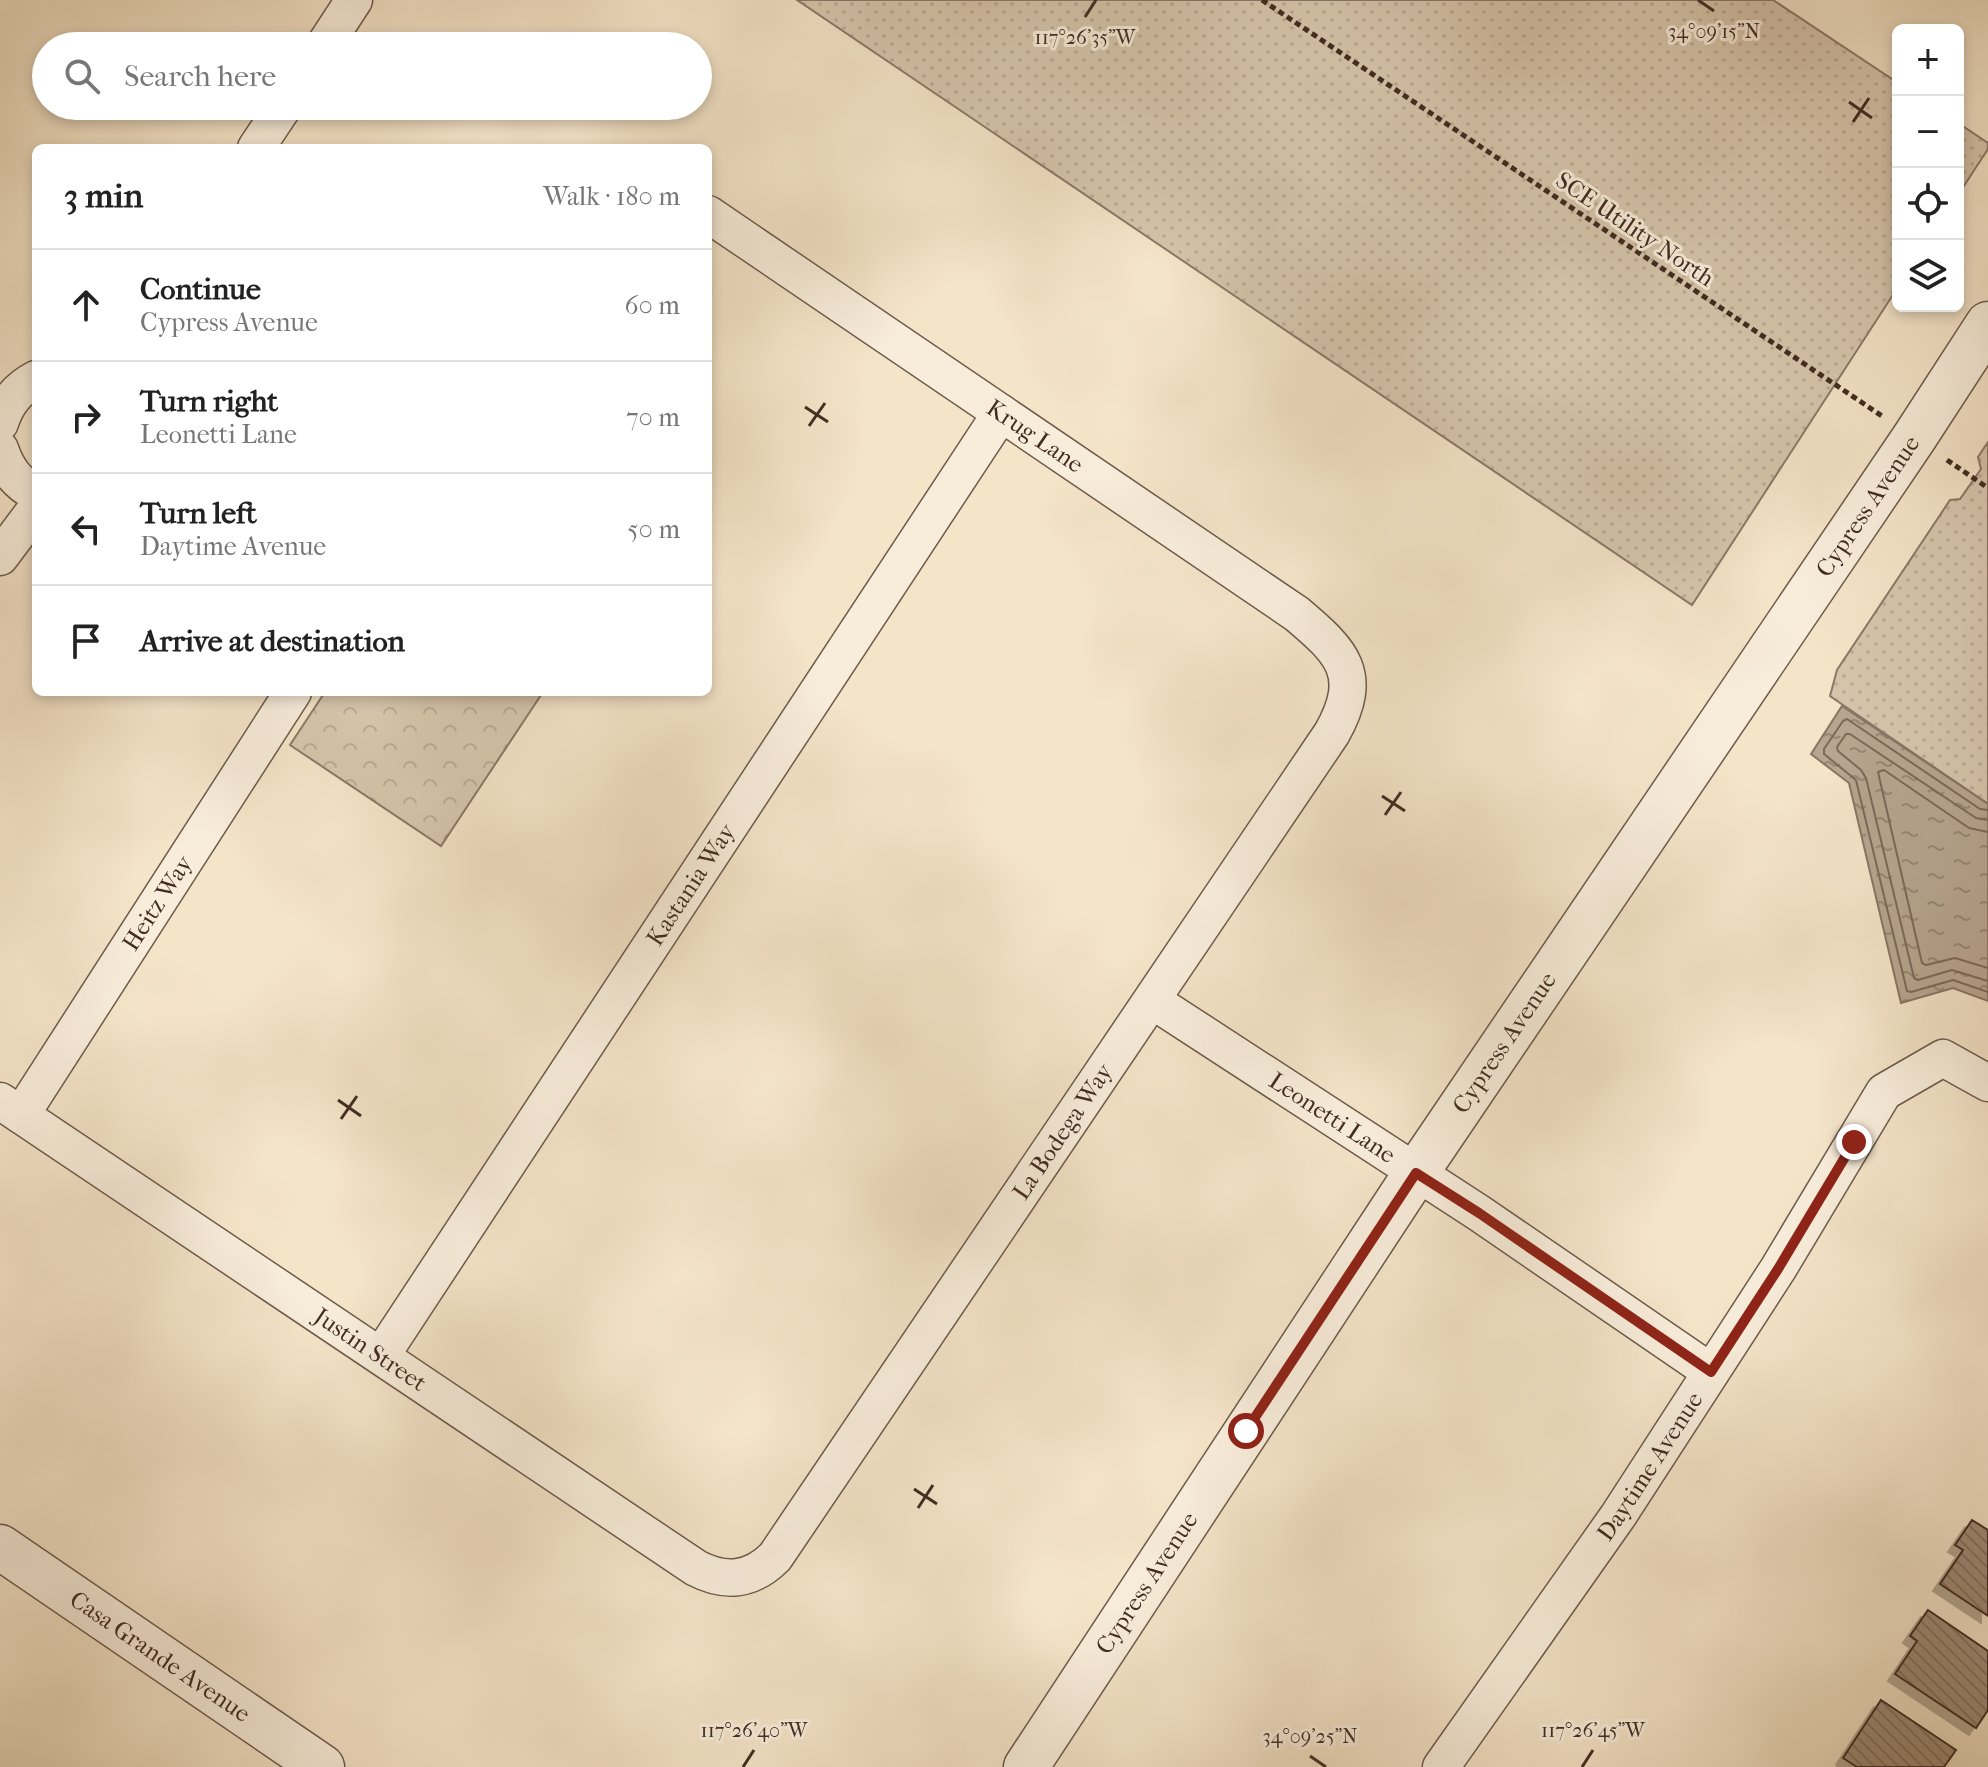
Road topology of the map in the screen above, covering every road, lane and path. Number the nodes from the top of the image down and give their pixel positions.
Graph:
1 (354, 0) edge
2 (1262, 0) edge
3 (333, 32) edge
4 (275, 120) edge
5 (259, 144) edge
6 (712, 217) edge
7 (1988, 324) edge
8 (20, 379) edge
9 (1001, 413) junction
10 (0, 420) edge
11 (1914, 438) junction
12 (1988, 488) edge
13 (32, 514) edge
14 (0, 557) edge
15 (1347, 671) joint
16 (290, 696) edge
17 (1153, 1001) junction
18 (1988, 1083) edge
19 (10, 1108) edge
20 (1416, 1173) junction
21 (381, 1356) junction
22 (1711, 1372) junction
23 (0, 1547) edge
24 (748, 1577) joint
25 (322, 1767) edge
26 (1026, 1767) edge
27 (1441, 1767) edge

1 - 3 street
2 - 11 path, SCE Utility North
4 - 5 street
6 - 9 street, Krug Lane
7 - 11 street, Cypress Avenue
8 - 10 street
9 - 15 street, Krug Lane
9 - 21 street, Kastania Way
11 - 12 path, SCE Utility North
11 - 20 street, Cypress Avenue
13 - 14 street
15 - 17 street, La Bodega Way
16 - 19 street, Heitz Way
17 - 20 street, Leonetti Lane
17 - 24 street, La Bodega Way
18 - 22 street, Daytime Avenue
19 - 21 street, Justin Street
20 - 22 street, Leonetti Lane
20 - 26 street, Cypress Avenue
21 - 24 street, Justin Street
22 - 27 street, Daytime Avenue
23 - 25 street, Casa Grande Avenue

